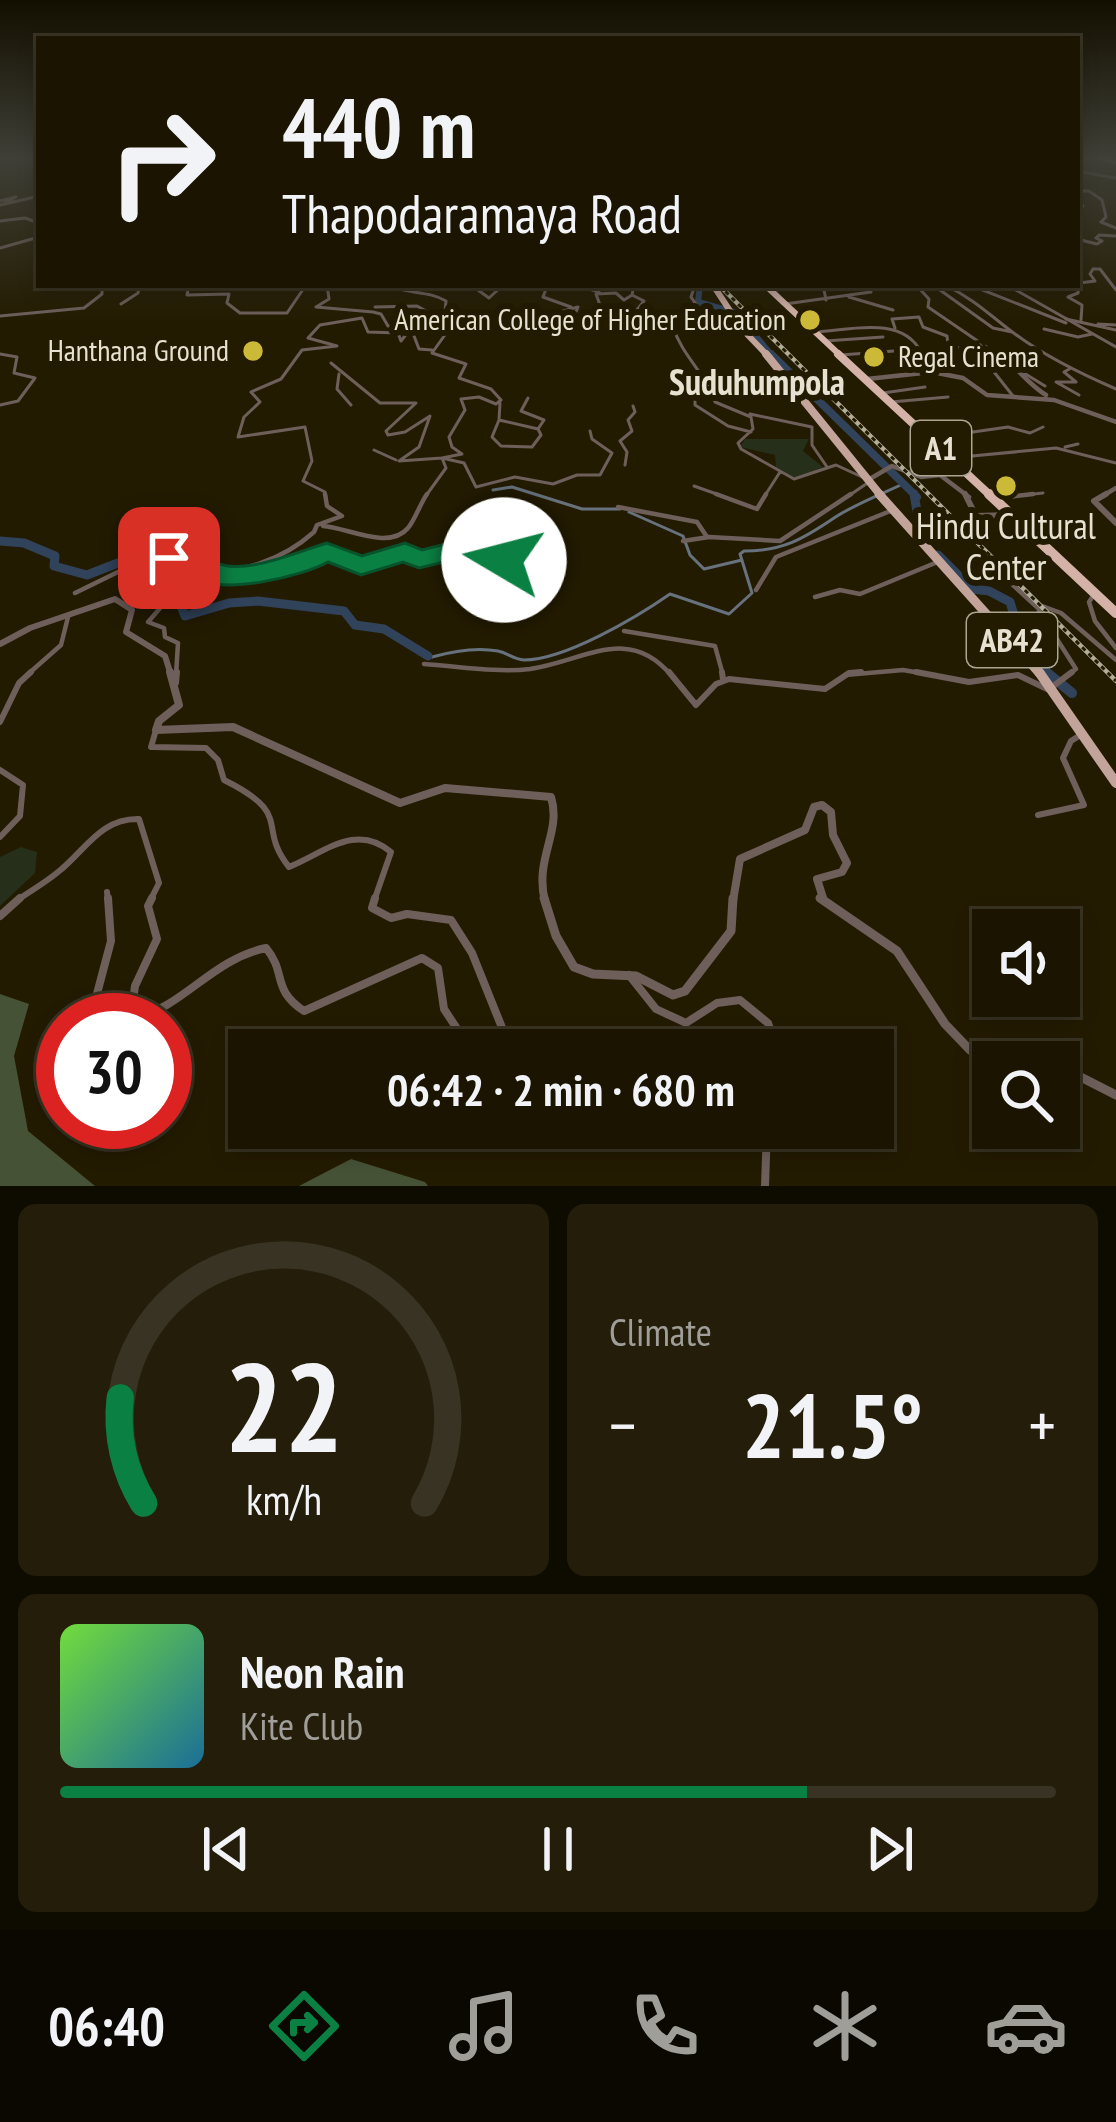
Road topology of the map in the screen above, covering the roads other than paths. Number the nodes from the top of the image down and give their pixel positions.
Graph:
1 (0, 221) edge
2 (36, 222) edge
3 (1116, 236) edge
4 (36, 238) edge
5 (1080, 240) edge
6 (0, 248) edge
7 (1080, 283) edge
8 (102, 288) edge
9 (139, 288) edge
10 (189, 288) edge
11 (304, 288) edge
12 (327, 288) edge
13 (395, 288) edge
14 (475, 288) edge
15 (500, 288) edge
16 (544, 288) edge
17 (585, 288) edge
18 (633, 288) edge
19 (693, 288) edge
20 (714, 288) edge
21 (768, 288) edge
22 (810, 288) edge
23 (822, 288) edge
24 (866, 288) edge
25 (919, 288) edge
26 (937, 288) edge
27 (951, 288) edge
28 (978, 288) edge
29 (1012, 288) edge
30 (1078, 288) edge
31 (1116, 290) edge
32 (601, 293) junction
33 (632, 295) junction
34 (849, 297) junction
35 (826, 300) junction
36 (815, 303) junction
37 (122, 304) dead end
38 (786, 305) junction
39 (376, 307) dead end
40 (572, 307) junction
41 (893, 310) dead end
42 (732, 314) junction
43 (0, 316) edge
44 (1081, 320) junction
45 (1068, 322) junction
46 (452, 325) junction
47 (493, 327) junction
48 (1116, 327) edge
49 (410, 328) junction
50 (895, 328) junction
51 (1044, 329) dead end
52 (816, 332) junction
53 (1012, 332) junction
54 (1091, 334) junction
55 (883, 337) dead end
56 (826, 340) junction
57 (1116, 347) edge
58 (432, 350) junction
59 (894, 351) dead end
60 (0, 354) edge
61 (841, 355) junction
62 (331, 363) dead end
63 (1071, 368) junction
64 (1019, 370) junction
65 (932, 372) junction
66 (339, 374) junction
67 (867, 379) junction
68 (1045, 386) dead end
69 (925, 387) dead end
70 (1116, 389) edge
71 (708, 391) junction
72 (882, 393) junction
73 (1079, 395) dead end
74 (394, 396) dead end
75 (1013, 396) junction
76 (948, 397) dead end
77 (528, 398) dead end
78 (891, 402) junction
79 (500, 403) junction
80 (351, 405) dead end
81 (396, 405) junction
82 (0, 406) edge
83 (633, 406) dead end
84 (740, 411) junction
85 (1082, 411) junction
86 (499, 420) junction
87 (1116, 422) edge
88 (1042, 428) dead end
89 (538, 429) junction
90 (590, 431) dead end
91 (751, 432) junction
92 (931, 438) junction
93 (1078, 444) dead end
94 (1059, 448) junction
95 (374, 449) dead end
96 (442, 458) junction
97 (951, 458) junction
98 (398, 460) junction
99 (1116, 463) edge
100 (625, 465) dead end
101 (827, 467) junction
102 (780, 472) junction
103 (869, 481) junction
104 (694, 486) dead end
105 (1116, 488) edge
106 (1043, 494) dead end
107 (994, 499) junction
108 (618, 507) dead end
109 (893, 510) junction
110 (1010, 515) junction
111 (1116, 523) edge
112 (314, 532) junction
113 (707, 537) junction
114 (685, 541) dead end
115 (158, 548) junction
116 (980, 556) dead end
117 (940, 561) junction
118 (518, 567) dead end
119 (206, 568) junction
120 (756, 590) dead end
121 (75, 593) dead end
122 (1095, 593) junction
123 (815, 597) dead end
124 (1038, 608) junction
125 (1116, 614) edge
126 (68, 617) junction
127 (624, 631) dead end
128 (0, 644) edge
129 (1116, 648) edge
130 (1116, 661) edge
131 (424, 664) dead end
132 (723, 680) junction
133 (176, 683) junction
134 (1056, 688) junction
135 (0, 722) edge
136 (156, 730) junction
137 (1082, 734) junction
138 (0, 770) edge
139 (1116, 783) edge
140 (1038, 814) dead end
141 (0, 837) edge
142 (107, 892) dead end
143 (0, 916) edge
144 (629, 975) junction
145 (97, 993) edge
146 (136, 993) edge
147 (176, 993) edge
148 (457, 1029) edge
149 (503, 1029) edge
150 (770, 1029) edge
151 (972, 1048) edge
152 (1080, 1077) edge
153 (1116, 1095) edge
154 (766, 1149) edge
155 (765, 1186) edge

1 - 2 street
3 - 5 street
4 - 6 street
7 - 31 street
8 - 43 street
9 - 37 street
10 - 11 street
12 - 49 street
13 - 47 street
14 - 15 street
16 - 40 street
17 - 32 street
18 - 33 street
19 - 42 street
20 - 42 main road, AB42
21 - 38 highway, A1
22 - 36 street
23 - 35 street
24 - 34 street
25 - 64 street
26 - 53 street
27 - 53 street
28 - 45 street
29 - 45 street
30 - 44 street
32 - 33 street
32 - 40 street
33 - 71 street
34 - 35 street
34 - 41 street
35 - 36 street
36 - 38 street
38 - 52 highway, A1
39 - 46 street
40 - 47 street
42 - 103 main road, AB42
44 - 45 street
44 - 48 street
45 - 54 street
46 - 47 street
46 - 58 street
49 - 58 street
49 - 112 street
50 - 52 street
50 - 65 street
50 - 75 street
51 - 54 street
52 - 56 highway, A1
53 - 63 street
54 - 57 street
55 - 56 street
56 - 61 highway, A1
58 - 79 street
59 - 61 street
60 - 82 street
61 - 67 highway, A1
62 - 66 street
63 - 70 street
63 - 73 street
64 - 68 street
64 - 85 street
65 - 67 street
65 - 75 street
66 - 80 street
66 - 81 street
67 - 72 highway, A1
69 - 72 street
71 - 84 street
71 - 91 street
72 - 78 highway, A1
74 - 81 street
75 - 85 street
76 - 78 street
77 - 89 street
78 - 92 highway, A1
79 - 86 street
79 - 96 street
81 - 98 street
83 - 100 street
84 - 91 street
84 - 101 street
85 - 87 street
86 - 89 street
86 - 89 street
88 - 92 street
90 - 96 street
91 - 102 street
92 - 97 highway, A1
93 - 94 street
94 - 97 street
94 - 99 street
95 - 98 street
96 - 98 street
96 - 112 street
97 - 107 highway, A1
101 - 102 street
101 - 103 street
102 - 104 street
103 - 109 main road, AB42
103 - 110 street
103 - 113 street
105 - 111 street
106 - 107 street
107 - 110 highway, A1
108 - 113 street
109 - 117 main road, AB42
109 - 120 street
110 - 122 highway, A1
112 - 119 street
113 - 114 street
115 - 119 street
115 - 121 street
115 - 133 street
116 - 124 street
117 - 123 street
117 - 134 main road, AB42
118 - 119 street
122 - 125 highway, A1
122 - 129 street
124 - 130 street
124 - 134 street
126 - 128 street
126 - 133 street
126 - 135 street
127 - 132 street
131 - 132 street
132 - 134 street
133 - 136 street
134 - 137 main road, AB42
136 - 144 street
136 - 149 street
137 - 139 main road, AB42
137 - 140 street
138 - 141 street
142 - 145 street
143 - 146 street
144 - 150 street
144 - 151 street
147 - 148 street
152 - 153 street
154 - 155 street

